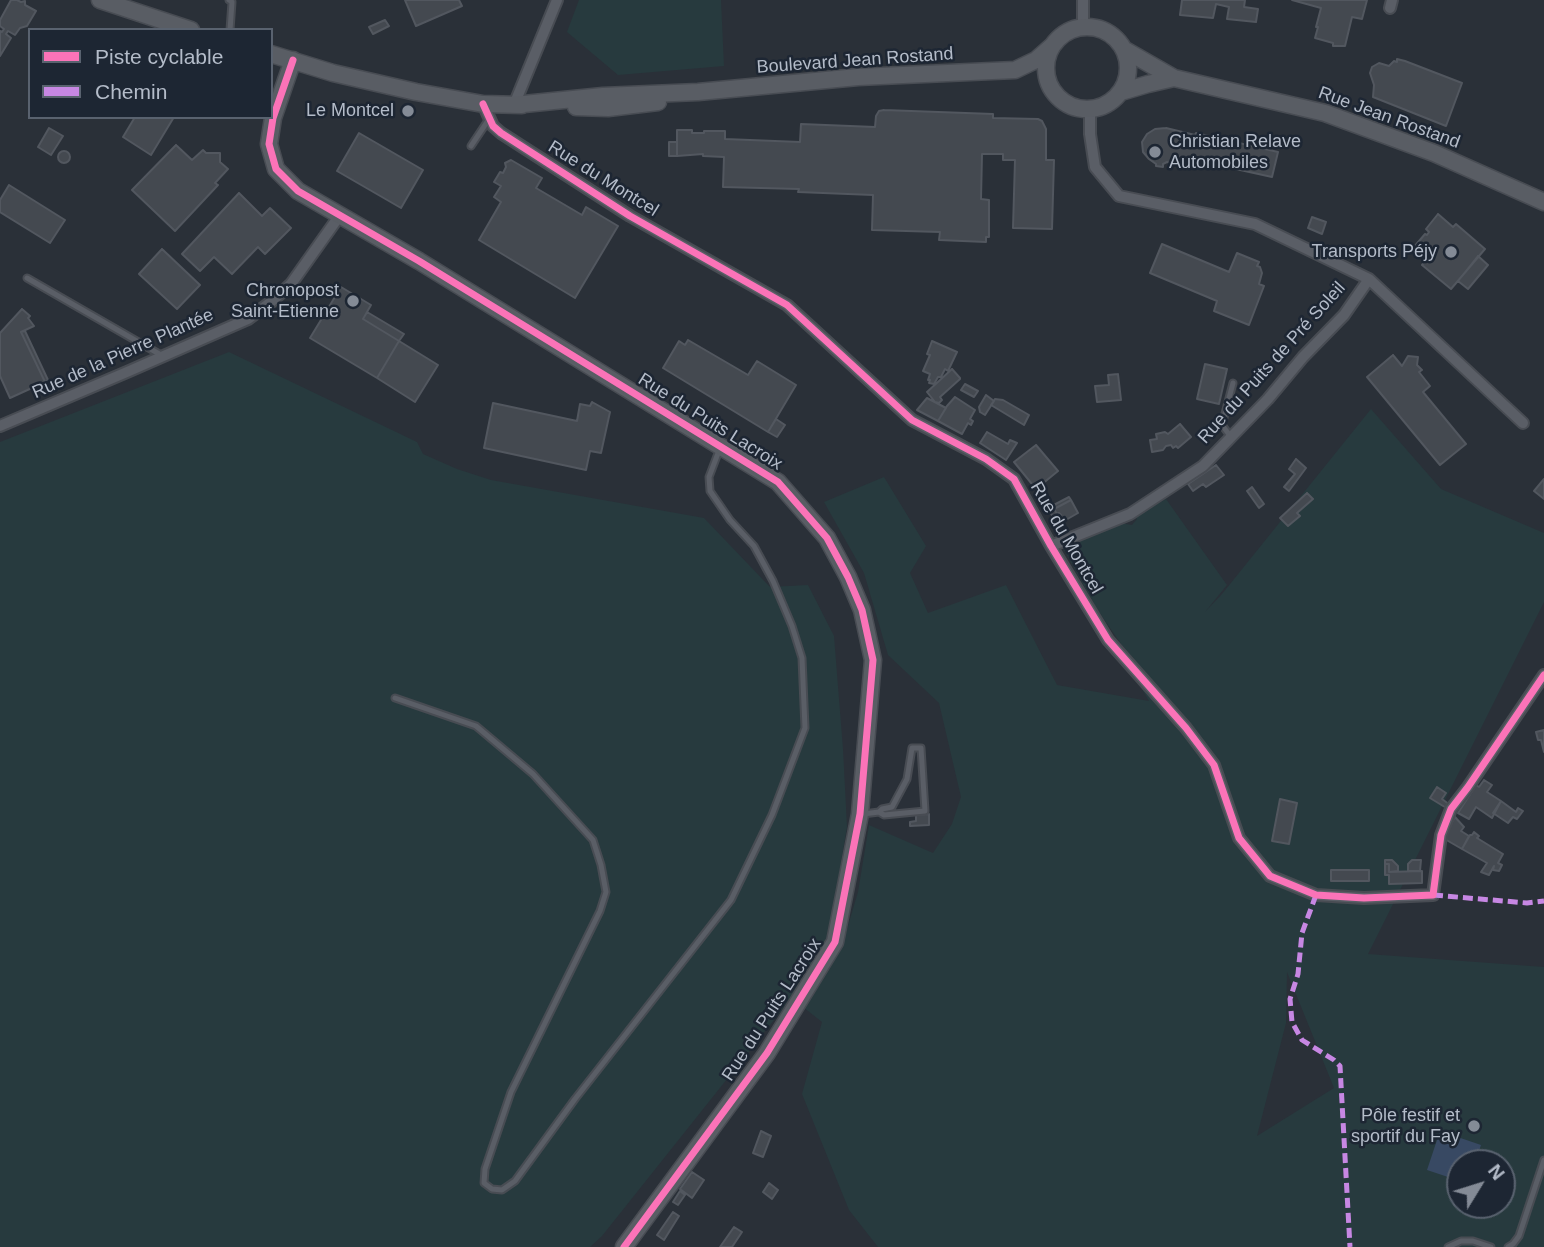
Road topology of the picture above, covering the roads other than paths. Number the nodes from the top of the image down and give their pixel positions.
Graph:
1 (100, 0) edge
2 (229, 0) edge
3 (557, 0) edge
4 (1083, 0) edge
5 (1083, 27) junction
6 (185, 28) edge
7 (230, 28) edge
8 (1053, 45) junction
9 (1125, 50) junction
10 (273, 55) edge
11 (292, 61) junction
12 (1015, 70) junction
13 (1174, 78) junction
14 (1050, 86) junction
15 (1121, 92) junction
16 (514, 105) junction
17 (1090, 109) junction
18 (486, 111) junction
19 (273, 118) edge
20 (273, 119) edge
21 (471, 146) dead end
22 (1544, 202) edge
23 (340, 215) junction
24 (27, 278) dead end
25 (1369, 279) junction
26 (163, 356) junction
27 (1233, 383) dead end
28 (1523, 423) dead end
29 (0, 426) edge
30 (1231, 437) junction
31 (720, 446) junction
32 (1052, 546) junction
33 (1544, 675) edge
34 (395, 698) dead end
35 (879, 812) junction
36 (860, 814) junction
37 (1544, 1160) edge
38 (624, 1247) edge
39 (1448, 1247) edge
40 (1491, 1247) edge
41 (1508, 1247) edge

1 - 6 main road
2 - 7 lane
3 - 16 street
4 - 5 street
5 - 8 main road
5 - 9 main road
8 - 12 main road
8 - 14 main road
9 - 13 main road
9 - 15 main road
10 - 11 main road, Boulevard Jean Rostand
11 - 18 main road, Boulevard Jean Rostand
11 - 19 main road, Rue du Puits Lacroix
12 - 14 main road
12 - 16 main road, Boulevard Jean Rostand
13 - 15 main road
13 - 22 main road, Rue Jean Rostand
14 - 17 main road
15 - 17 main road
16 - 18 main road, Boulevard Jean Rostand
17 - 25 street
18 - 21 lane
18 - 32 street, Rue du Montcel
20 - 23 main road, Rue du Puits Lacroix
23 - 26 street, Rue de la Pierre Plantée
23 - 31 main road, Rue du Puits Lacroix
24 - 26 lane
25 - 28 street
25 - 30 street, Rue du Puits de Pré Soleil
26 - 29 street, Rue de la Pierre Plantée
27 - 30 lane
30 - 32 street, Rue du Puits de Pré Soleil
31 - 34 lane
31 - 36 main road, Rue du Puits Lacroix
32 - 33 street, Rue du Montcel
35 - 35 lane
35 - 36 lane
36 - 38 main road, Rue du Puits Lacroix
37 - 41 lane
39 - 40 lane

